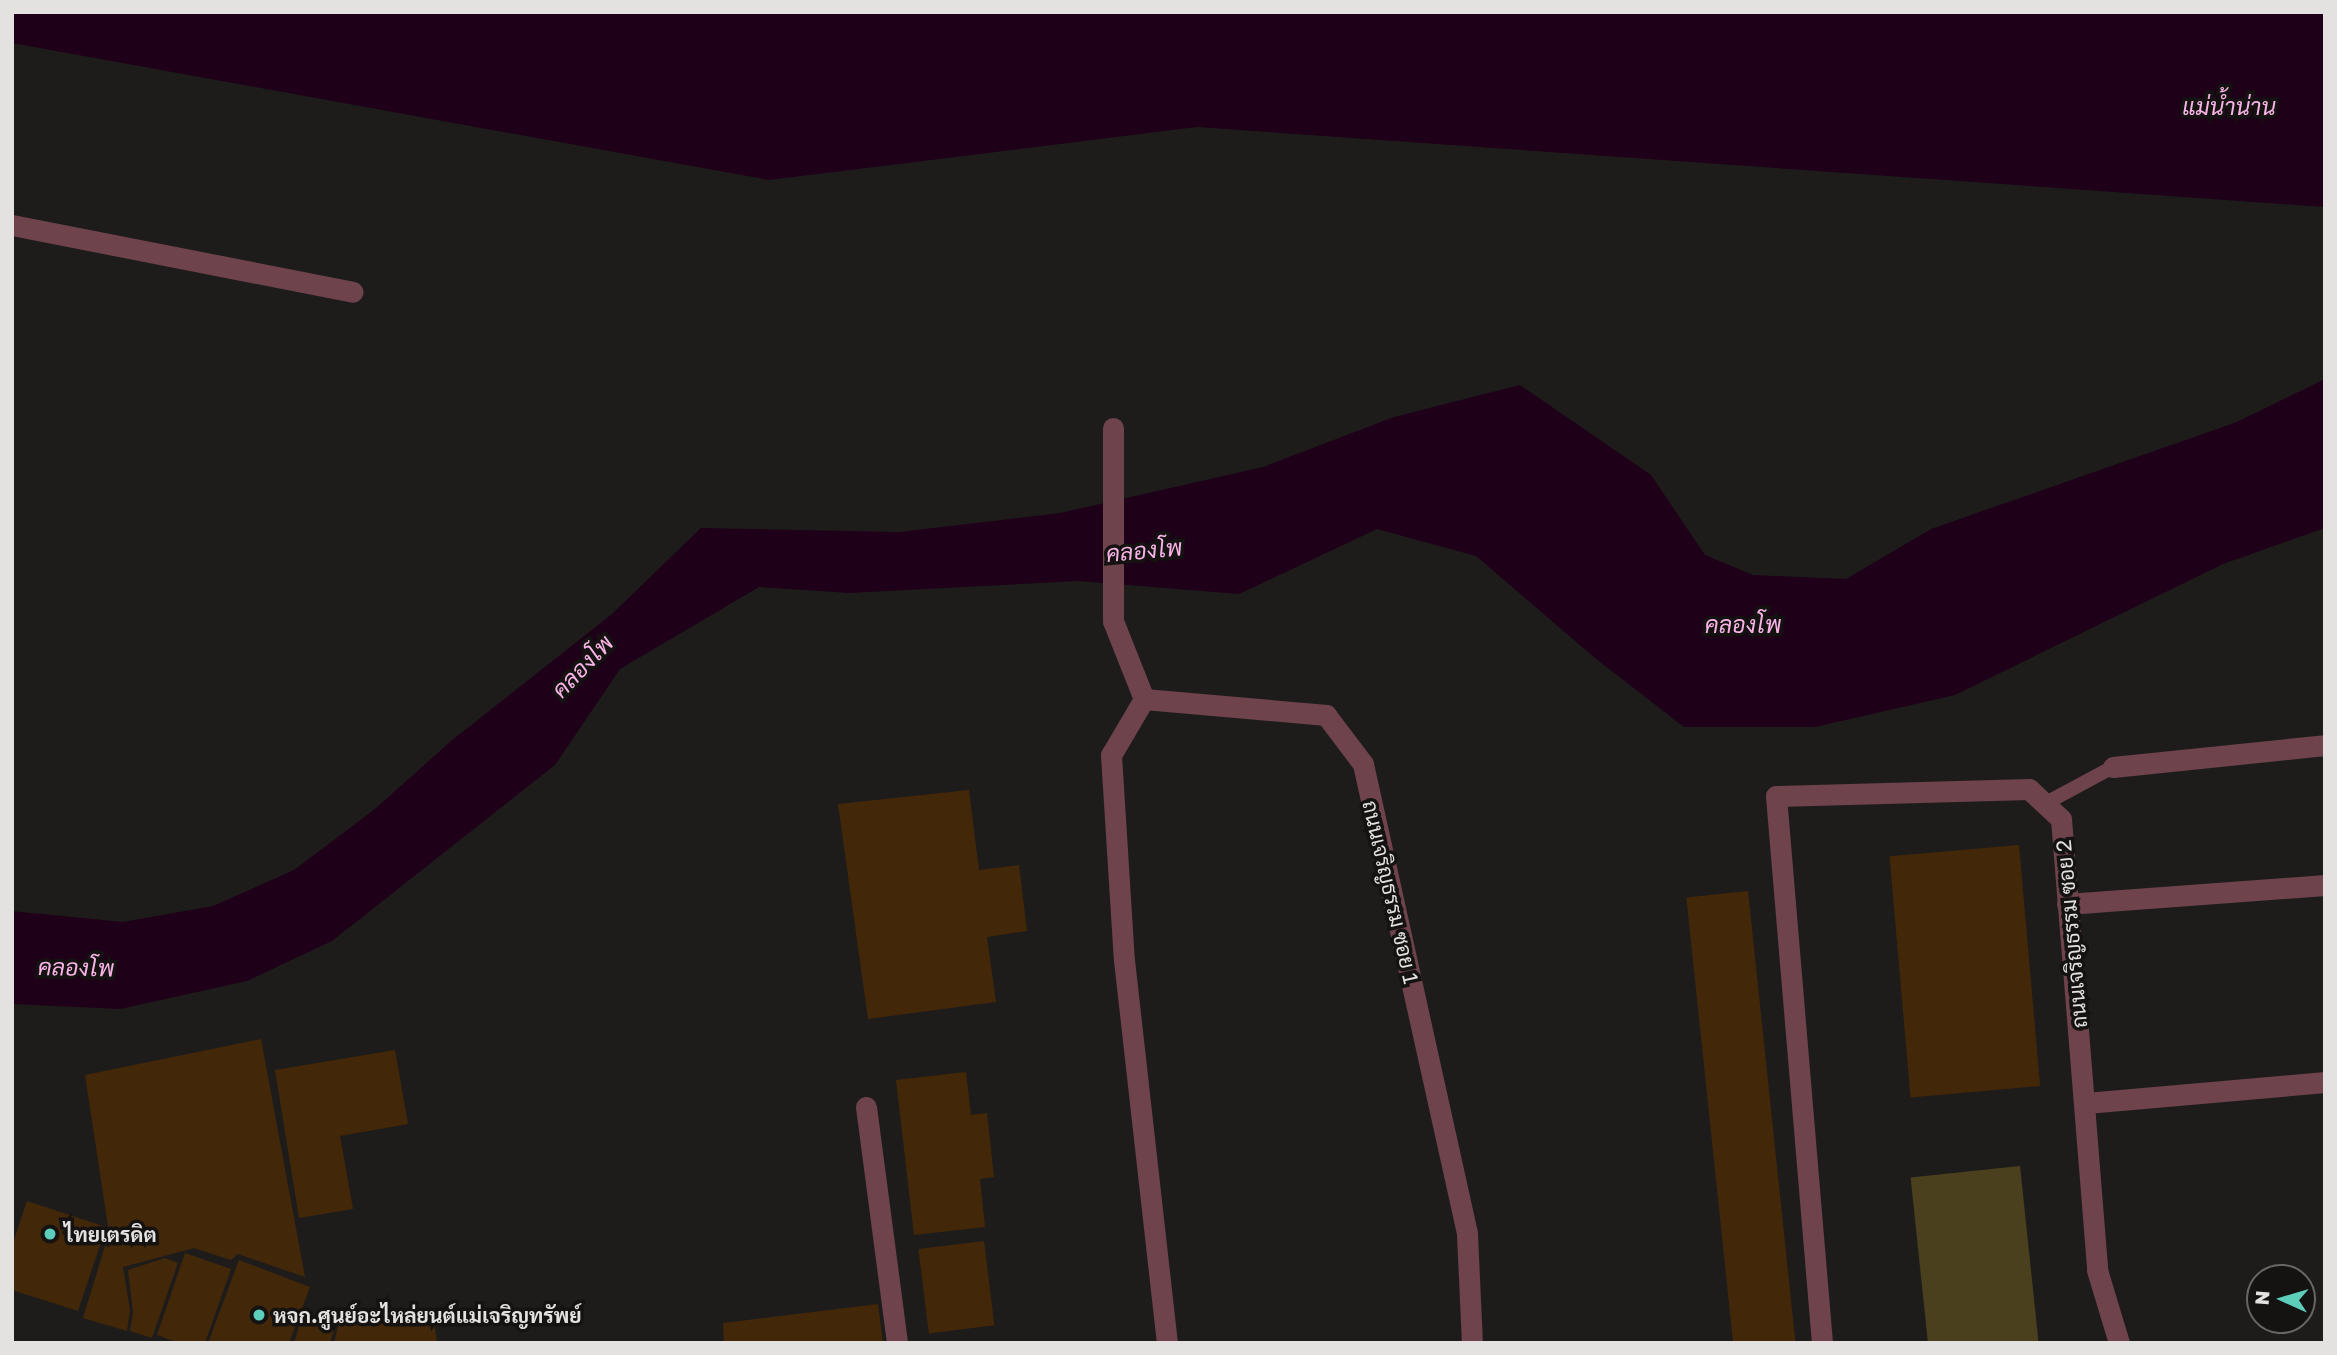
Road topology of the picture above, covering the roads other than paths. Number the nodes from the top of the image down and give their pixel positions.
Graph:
1 (12, 225) edge
2 (352, 292) dead end
3 (1113, 428) dead end
4 (1144, 699) junction
5 (2325, 746) edge
6 (2113, 767) joint
7 (2048, 802) junction
8 (2325, 885) edge
9 (2067, 904) junction
10 (2325, 1082) edge
11 (2086, 1103) junction
12 (866, 1107) dead end
13 (897, 1343) edge
14 (1167, 1343) edge
15 (1472, 1343) edge
16 (1822, 1343) edge
17 (2119, 1343) edge

1 - 2 street
3 - 4 street
4 - 14 street
4 - 15 street, ถนนเจริญธรรม ซอย 1
5 - 6 street
6 - 7 lane
7 - 9 street, ถนนเจริญธรรม ซอย 2
7 - 16 street
8 - 9 street
9 - 11 street, ถนนเจริญธรรม ซอย 2
10 - 11 street
11 - 17 street, ถนนเจริญธรรม ซอย 2
12 - 13 street

